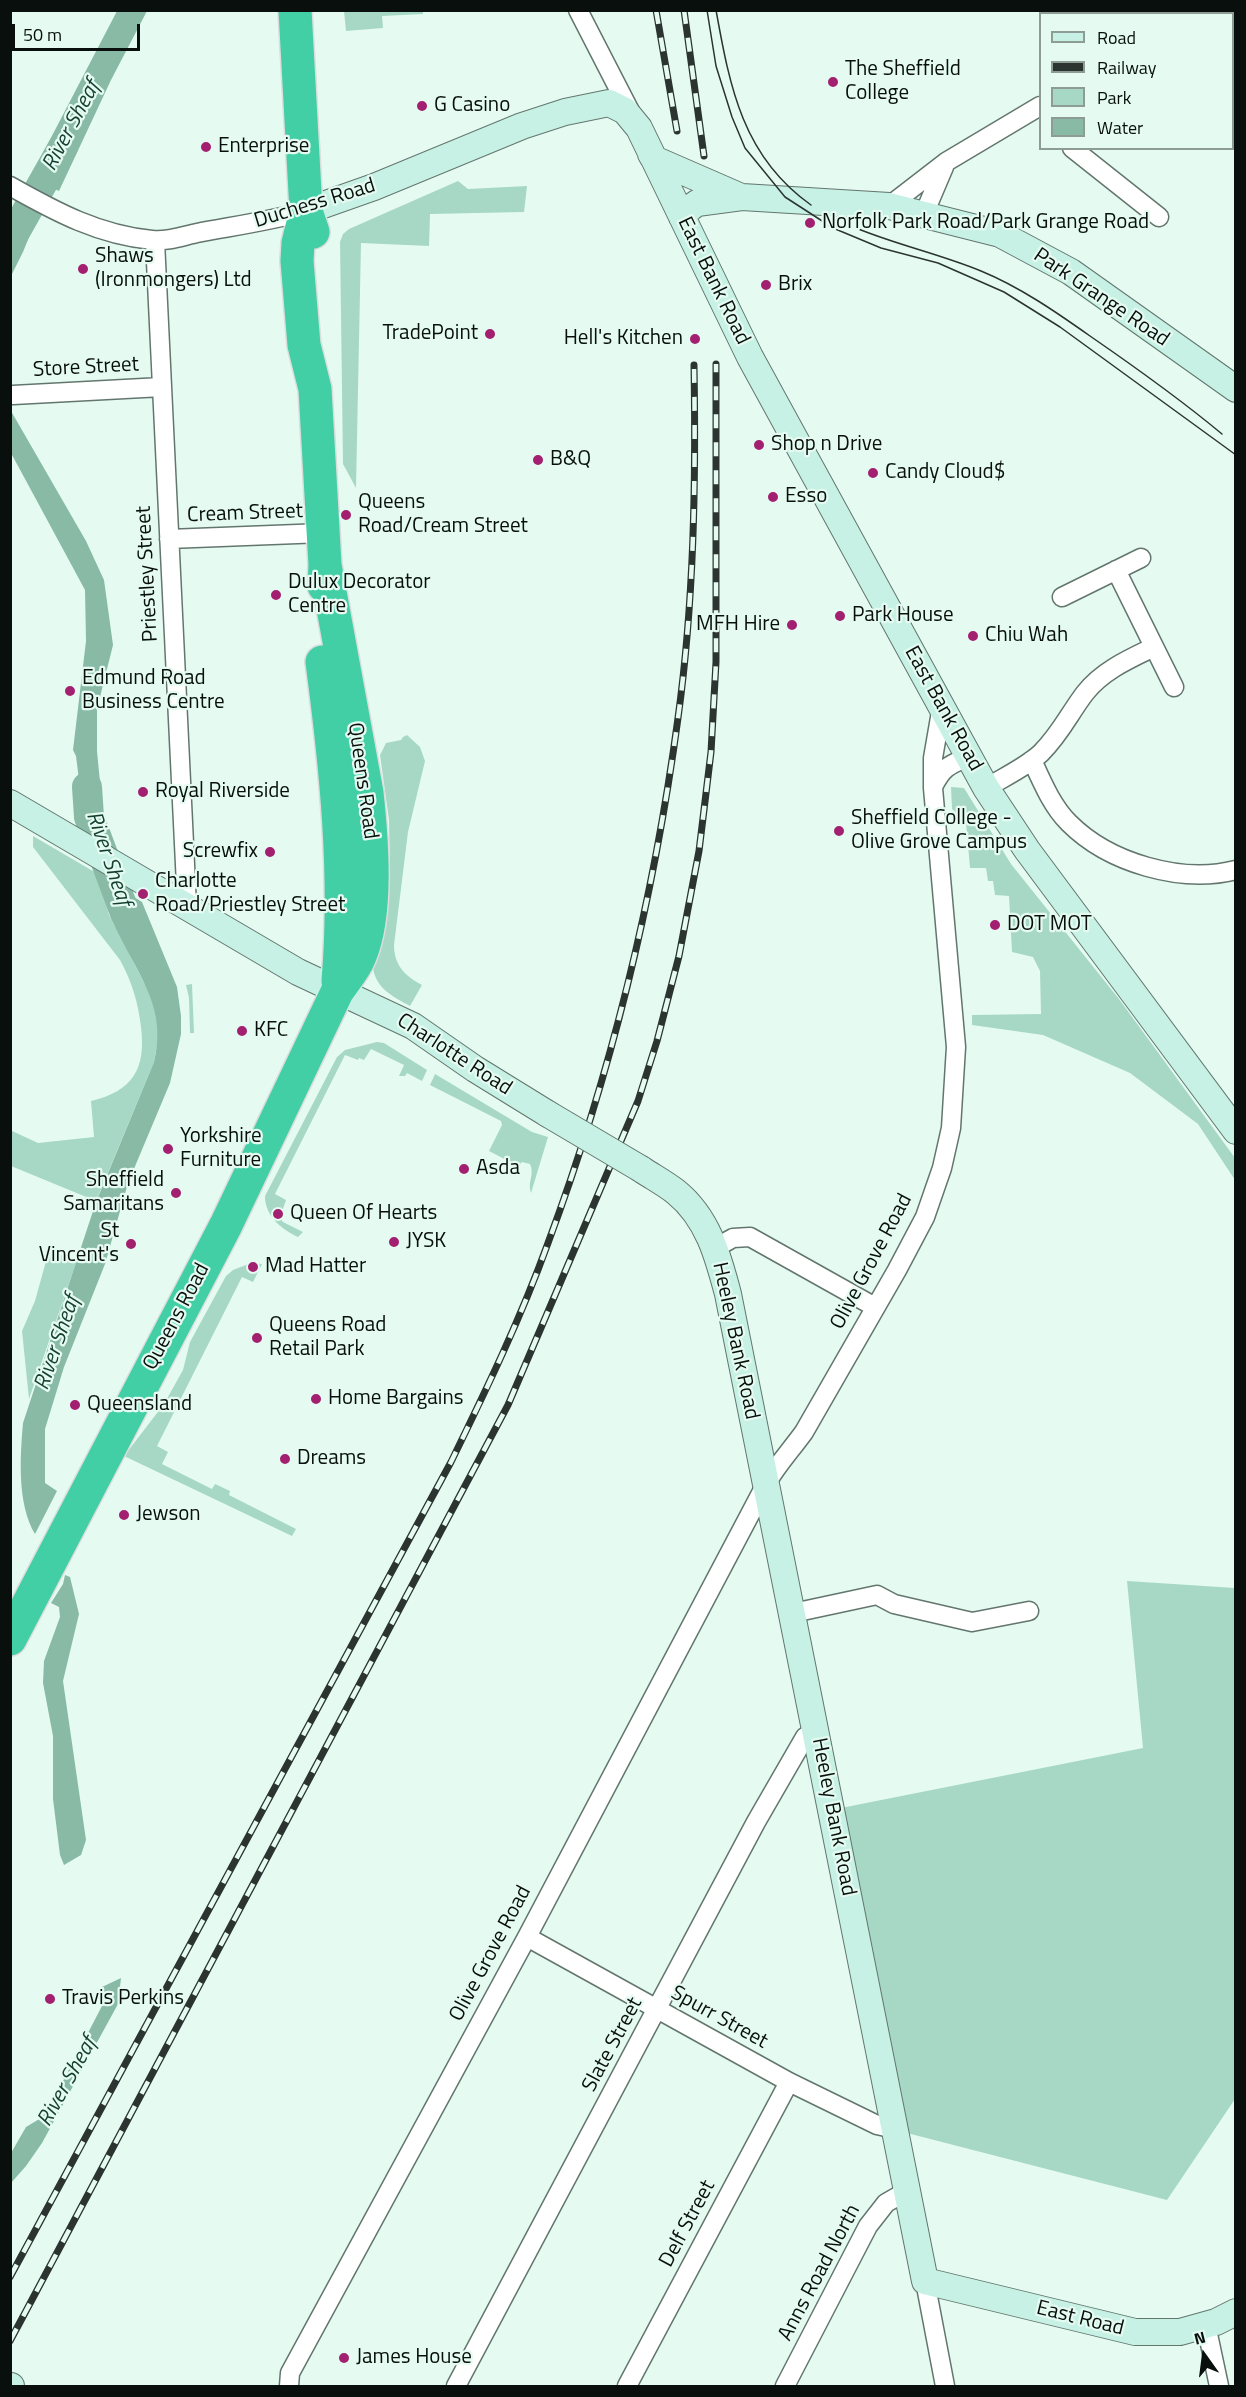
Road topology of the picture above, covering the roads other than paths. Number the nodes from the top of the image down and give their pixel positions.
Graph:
1 (295, 10) edge
2 (578, 10) edge
3 (608, 71) junction
4 (583, 110) junction
5 (1036, 115) edge
6 (639, 128) junction
7 (1075, 150) edge
8 (654, 159) junction
9 (946, 162) junction
10 (16, 189) edge
11 (742, 197) junction
12 (889, 206) junction
13 (306, 211) junction
14 (924, 214) junction
15 (1159, 217) dead end
16 (682, 218) junction
17 (155, 241) junction
18 (162, 387) junction
19 (1236, 389) edge
20 (13, 395) dead end
21 (323, 533) junction
22 (169, 539) junction
23 (1141, 558) dead end
24 (1116, 570) junction
25 (1062, 597) dead end
26 (1154, 647) junction
27 (1174, 687) dead end
28 (942, 706) junction
29 (970, 756) junction
30 (1032, 760) junction
31 (933, 788) junction
32 (986, 788) junction
33 (10, 803) edge
34 (1236, 870) edge
35 (187, 906) junction
36 (337, 992) junction
37 (1236, 1131) edge
38 (715, 1248) junction
39 (875, 1307) junction
40 (766, 1484) junction
41 (778, 1541) junction
42 (735, 1542) junction
43 (1029, 1611) dead end
44 (793, 1613) junction
45 (10, 1640) edge
46 (816, 1731) junction
47 (526, 1937) junction
48 (658, 2010) junction
49 (789, 2082) junction
50 (895, 2129) junction
51 (907, 2191) junction
52 (925, 2281) junction
53 (1236, 2312) edge
54 (1206, 2325) junction
55 (289, 2386) edge
56 (456, 2386) edge
57 (627, 2386) edge
58 (785, 2386) edge
59 (945, 2386) edge
60 (1219, 2386) edge

1 - 13 highway, Queens Road
2 - 3 street
3 - 4 street
3 - 6 street
4 - 6 street, East Bank Road
4 - 8 street, East Bank Road
4 - 13 street, Duchess Road
5 - 9 street
6 - 8 street, East Bank Road
7 - 15 street
8 - 11 street
8 - 16 street, East Bank Road
9 - 12 street
9 - 14 street
10 - 17 street, Duchess Road
11 - 12 street, Park Grange Road
11 - 16 street
12 - 14 street, Park Grange Road
13 - 17 street, Duchess Road
13 - 21 highway, Queens Road
14 - 19 street, Park Grange Road
16 - 28 street, East Bank Road
17 - 18 street, Priestley Street
18 - 20 street, Store Street
18 - 22 street, Priestley Street
21 - 22 street, Cream Street
21 - 36 highway, Queens Road
22 - 35 street, Priestley Street
23 - 24 street
24 - 25 street
24 - 26 street
26 - 27 street
26 - 30 street
28 - 29 street, East Bank Road
28 - 31 street, Olive Grove Road
29 - 31 street
29 - 32 street, East Bank Road
30 - 32 street
30 - 34 street
31 - 39 street, Olive Grove Road
32 - 37 street, East Bank Road
33 - 35 street, Charlotte Road
35 - 36 street, Charlotte Road
36 - 38 street, Charlotte Road, bridge
36 - 45 highway, Queens Road
38 - 39 street
38 - 40 street, Heeley Bank Road
39 - 40 street, Olive Grove Road
40 - 41 street, Heeley Bank Road
40 - 42 street, Olive Grove Road
41 - 42 street
41 - 44 street, Heeley Bank Road
42 - 47 street, Olive Grove Road
43 - 44 street
44 - 46 street, Heeley Bank Road
46 - 48 street, Slate Street
46 - 50 street, Heeley Bank Road
47 - 48 street, Spurr Street
47 - 55 street, Olive Grove Road
48 - 49 street, Spurr Street
48 - 56 street, Slate Street
49 - 50 street, Spurr Street
49 - 57 street, Delf Street
50 - 51 street, Heeley Bank Road
51 - 52 street, Heeley Bank Road
51 - 58 street, Anns Road North
52 - 54 street, East Road
52 - 59 street, Heeley Bank Road
53 - 54 street, East Road
54 - 60 street

